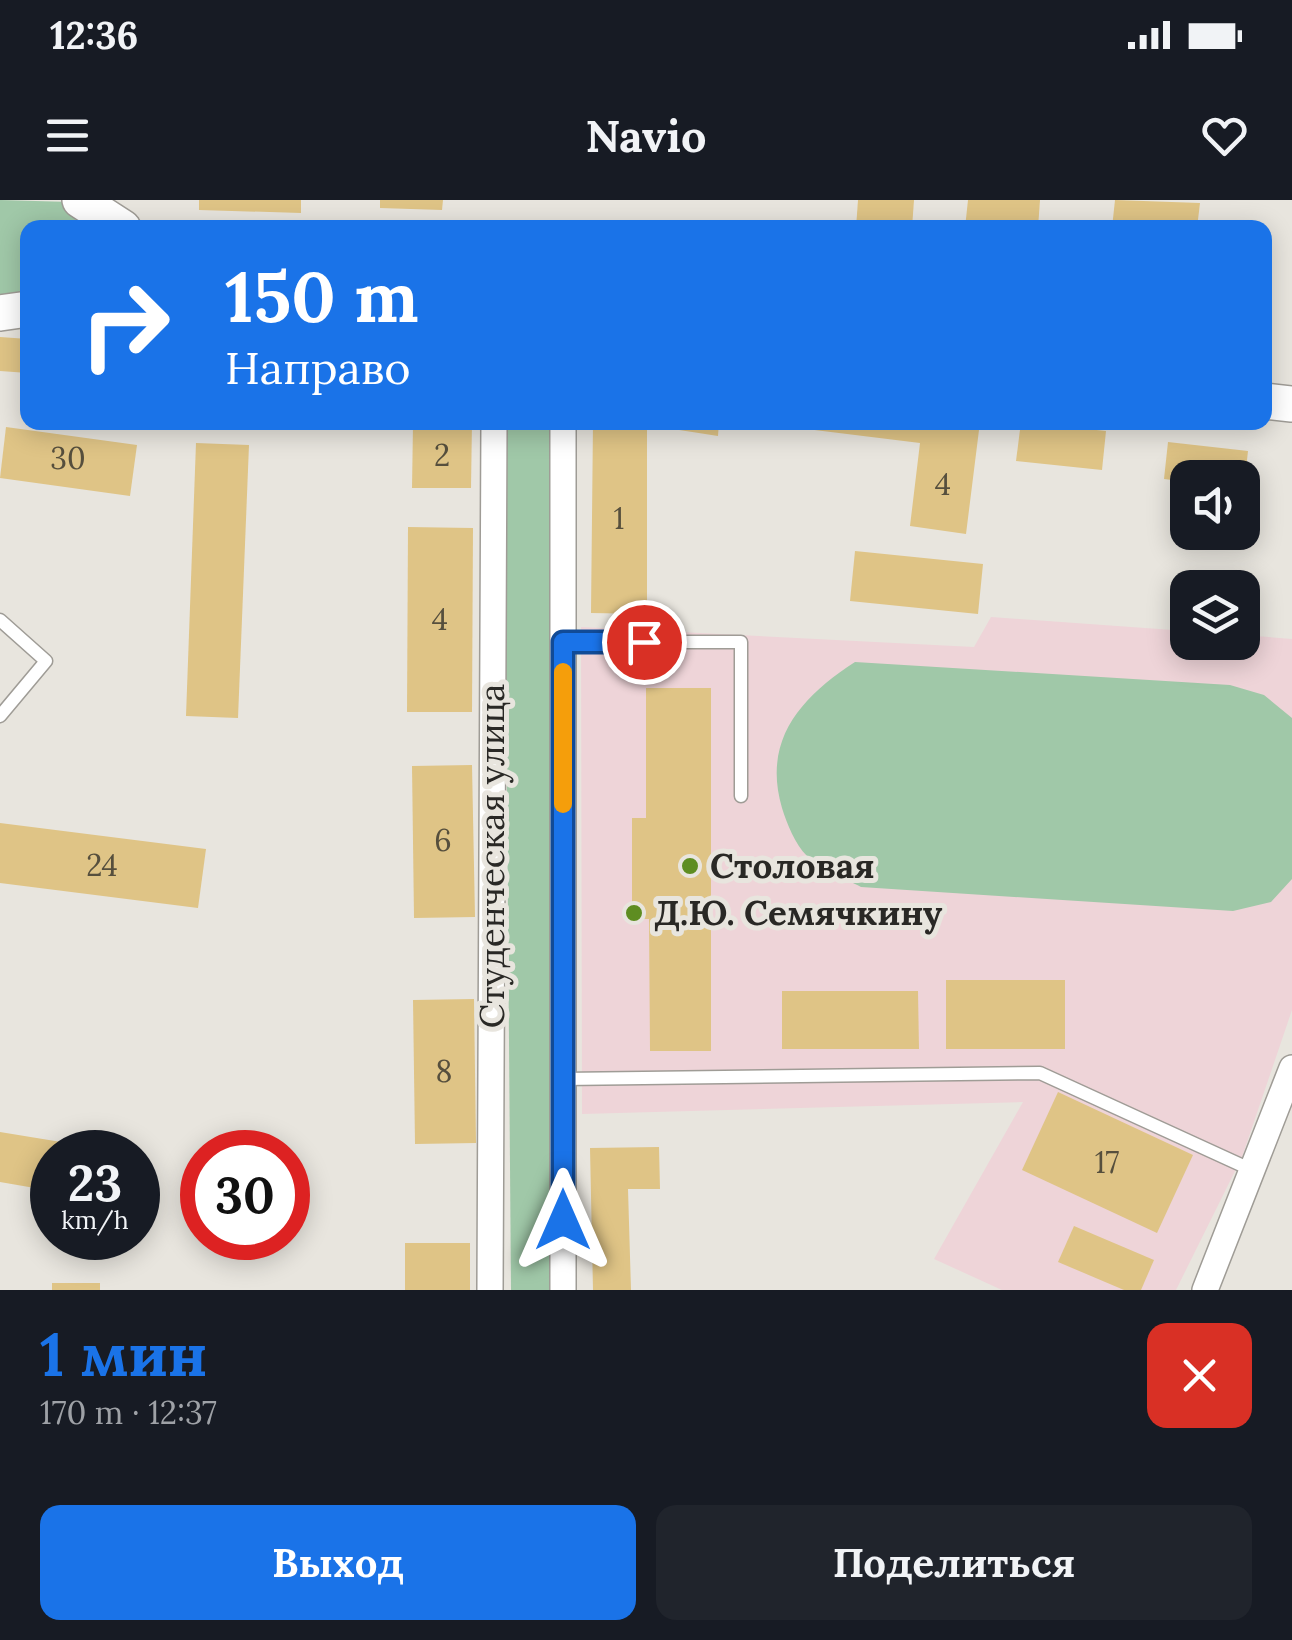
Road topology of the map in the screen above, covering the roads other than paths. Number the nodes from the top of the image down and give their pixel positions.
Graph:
1 (80, 200) edge
2 (111, 220) edge
3 (494, 430) edge
4 (563, 430) edge
5 (0, 620) edge
6 (563, 642) junction
7 (0, 716) edge
8 (741, 796) dead end
9 (1292, 1068) edge
10 (563, 1080) junction
11 (1252, 1170) junction
12 (490, 1290) edge
13 (564, 1290) edge
14 (1205, 1290) edge

1 - 2 street
3 - 12 street, Студенческая улица
4 - 6 street, Студенческая улица
5 - 7 lane
6 - 8 lane
6 - 10 street, Студенческая улица
9 - 11 street
10 - 11 lane
10 - 13 street, Студенческая улица
11 - 14 street

